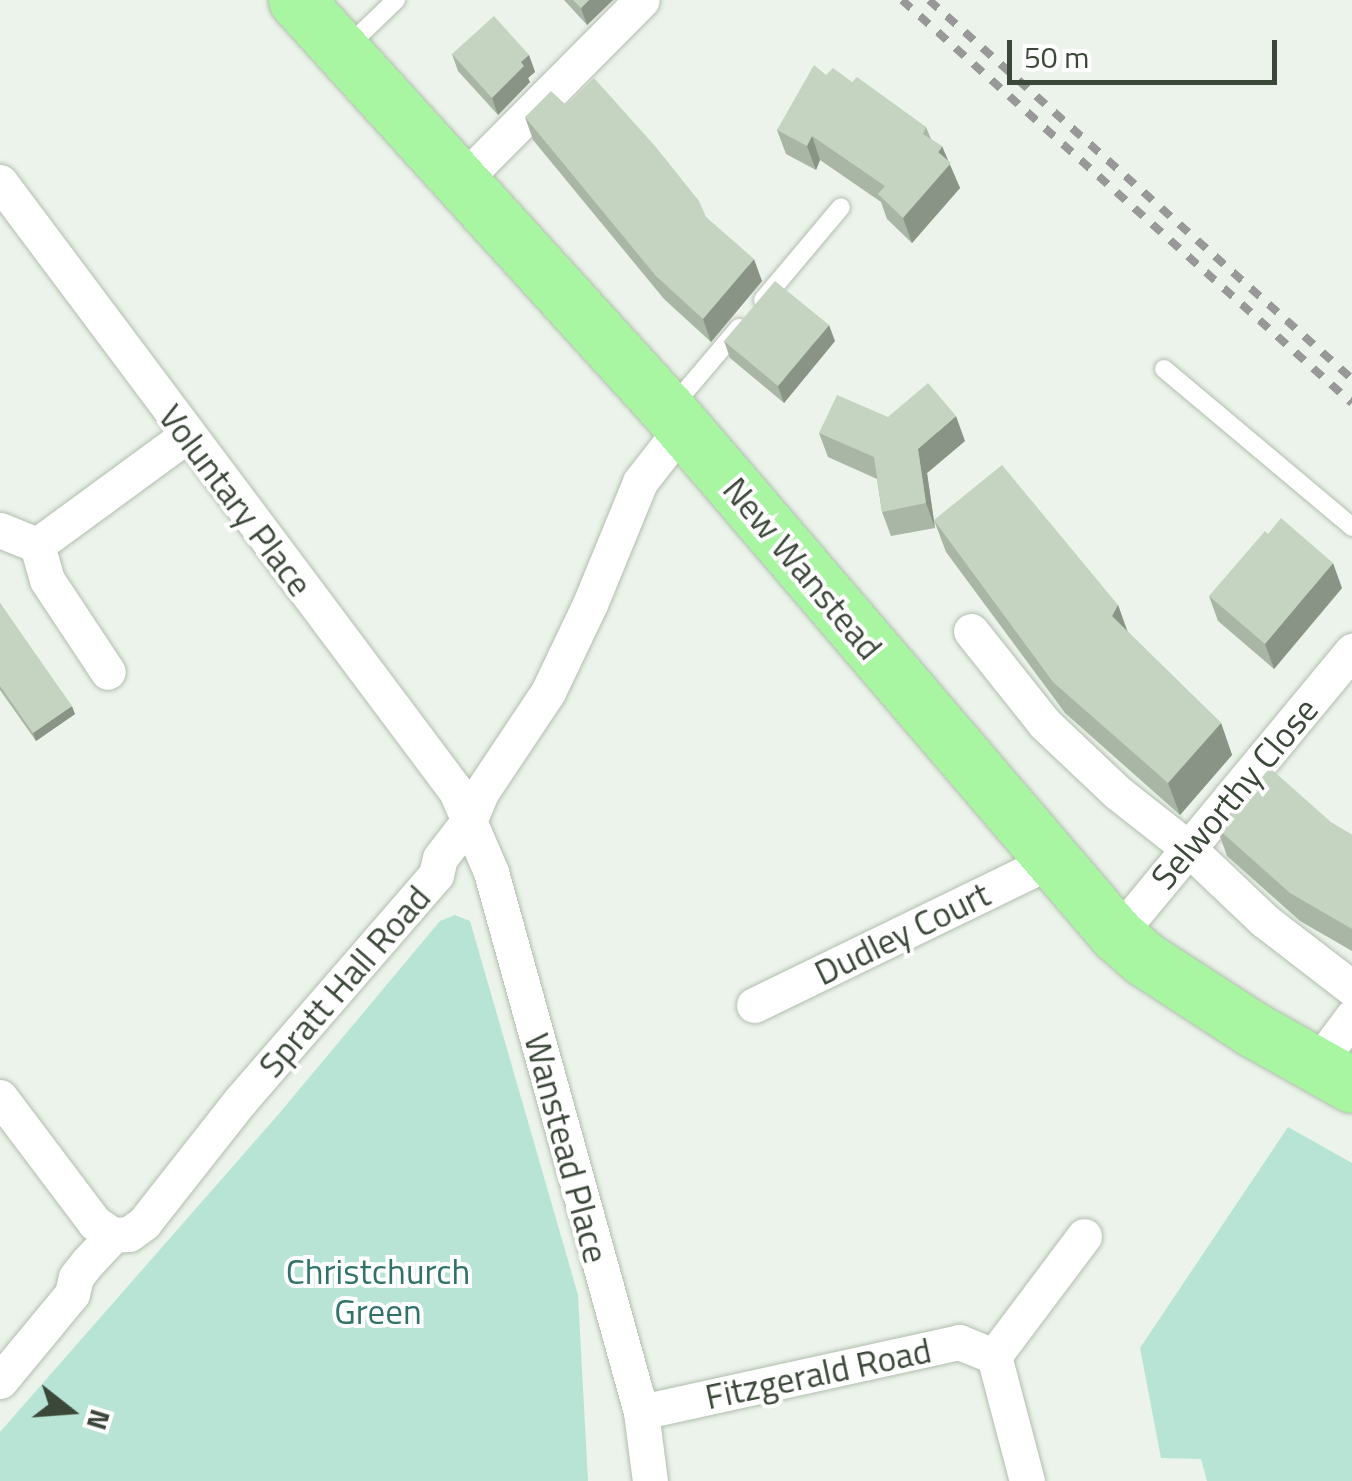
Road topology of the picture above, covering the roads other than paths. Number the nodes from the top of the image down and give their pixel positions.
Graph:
1 (296, 0) edge
2 (396, 0) edge
3 (642, 0) edge
4 (345, 50) junction
5 (462, 180) junction
6 (0, 182) edge
7 (841, 207) dead end
8 (1164, 369) dead end
9 (675, 420) junction
10 (186, 436) junction
11 (1352, 527) edge
12 (0, 530) edge
13 (38, 544) junction
14 (971, 631) dead end
15 (1352, 651) edge
16 (108, 672) dead end
17 (470, 819) junction
18 (1188, 848) junction
19 (1050, 860) junction
20 (1117, 936) junction
21 (1352, 988) edge
22 (754, 1005) dead end
23 (1352, 1017) edge
24 (1335, 1074) edge
25 (0, 1097) edge
26 (114, 1235) junction
27 (1084, 1236) dead end
28 (994, 1356) junction
29 (0, 1381) edge
30 (641, 1412) junction
31 (650, 1481) edge
32 (1027, 1481) edge

1 - 4 main road, New Wanstead
2 - 4 lane
3 - 5 street
4 - 5 main road, New Wanstead
5 - 9 main road, New Wanstead
6 - 10 street, Voluntary Place
7 - 9 lane
8 - 11 lane
9 - 17 street, Spratt Hall Road
9 - 19 main road, New Wanstead
10 - 13 street
10 - 17 street, Voluntary Place
12 - 13 street
13 - 16 street
14 - 18 street
15 - 18 street, Selworthy Close
17 - 26 street, Spratt Hall Road
17 - 30 street, Wanstead Place
18 - 20 street, Selworthy Close
18 - 21 street
19 - 20 main road, New Wanstead
19 - 22 street, Dudley Court
20 - 24 main road, New Wanstead
23 - 24 street
25 - 26 street
26 - 29 street, Spratt Hall Road
27 - 28 street
28 - 30 street, Fitzgerald Road
28 - 32 street
30 - 31 street, Wanstead Place

